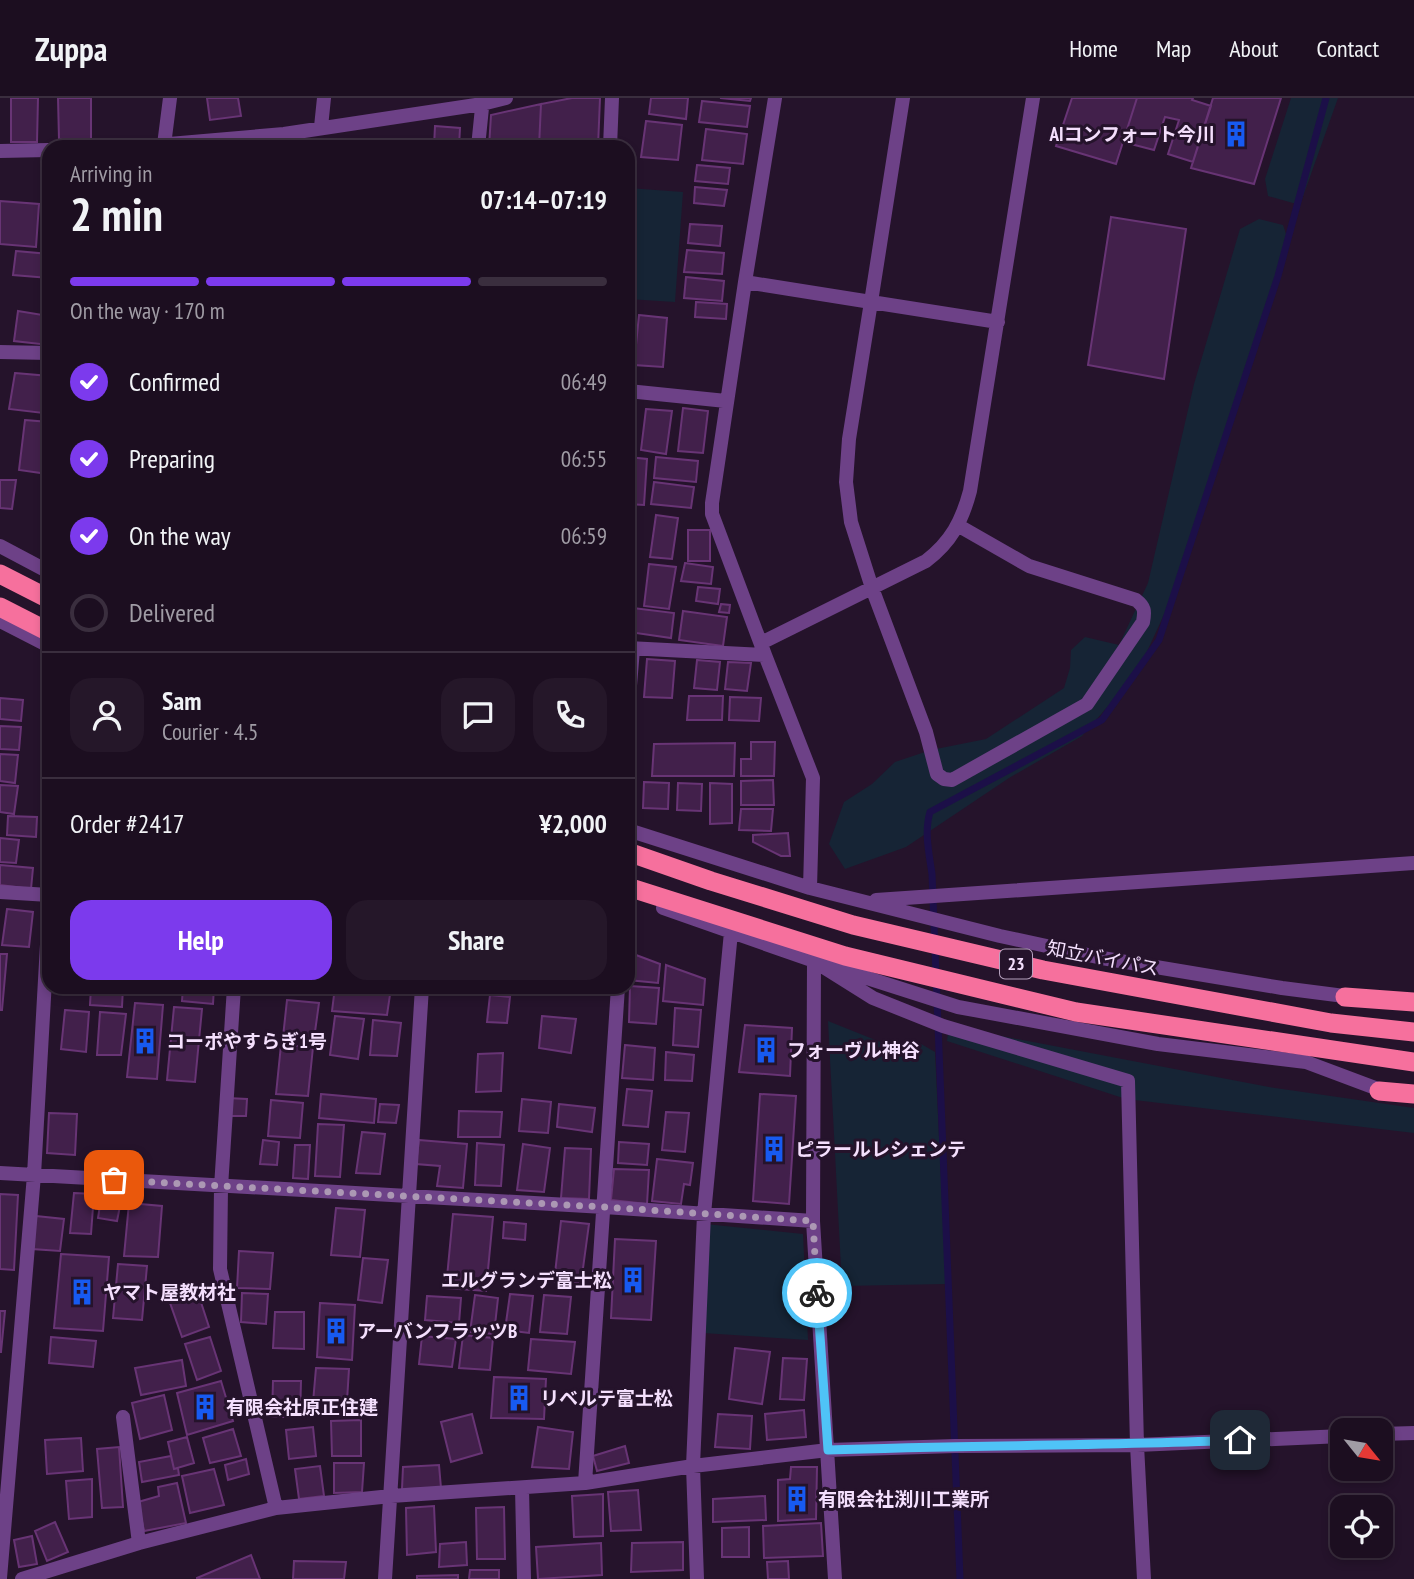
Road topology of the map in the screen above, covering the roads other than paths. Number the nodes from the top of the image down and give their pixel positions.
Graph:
1 (170, 98) edge
2 (324, 98) edge
3 (506, 98) edge
4 (612, 98) edge
5 (775, 98) edge
6 (903, 98) edge
7 (1033, 98) edge
8 (482, 101) edge
9 (321, 127) junction
10 (165, 140) edge
11 (284, 140) edge
12 (479, 140) edge
13 (610, 140) edge
14 (42, 150) edge
15 (0, 151) edge
16 (744, 282) junction
17 (871, 302) junction
18 (998, 322) junction
19 (0, 352) edge
20 (42, 353) edge
21 (635, 392) edge
22 (726, 401) junction
23 (958, 526) junction
24 (0, 547) edge
25 (42, 568) edge
26 (0, 574) edge
27 (872, 588) junction
28 (42, 595) edge
29 (0, 607) edge
30 (0, 621) edge
31 (42, 628) edge
32 (42, 642) edge
33 (635, 648) edge
34 (763, 649) junction
35 (635, 832) edge
36 (635, 854) edge
37 (1414, 863) edge
38 (810, 888) junction
39 (635, 889) edge
40 (0, 892) edge
41 (42, 895) edge
42 (635, 898) edge
43 (864, 901) junction
44 (731, 932) junction
45 (814, 961) junction
46 (44, 994) edge
47 (234, 994) edge
48 (422, 994) edge
49 (618, 994) edge
50 (1414, 995) edge
51 (1346, 997) junction
52 (1414, 1002) edge
53 (1414, 1032) edge
54 (1414, 1062) edge
55 (1379, 1091) joint
56 (1414, 1095) edge
57 (0, 1173) edge
58 (34, 1175) junction
59 (221, 1187) junction
60 (410, 1197) junction
61 (604, 1207) junction
62 (704, 1214) junction
63 (813, 1221) junction
64 (123, 1417) dead end
65 (1414, 1433) edge
66 (1393, 1434) edge
67 (1330, 1436) edge
68 (1137, 1444) junction
69 (828, 1450) junction
70 (693, 1466) junction
71 (585, 1483) junction
72 (522, 1488) junction
73 (391, 1496) junction
74 (276, 1508) junction
75 (139, 1543) junction
76 (0, 1578) edge
77 (22, 1579) edge
78 (385, 1579) edge
79 (524, 1579) edge
80 (697, 1579) edge
81 (835, 1579) edge
82 (1144, 1579) edge

1 - 10 street
2 - 9 street
3 - 8 street
4 - 13 street
5 - 16 street
6 - 17 street
7 - 18 street
8 - 9 street
8 - 12 street
9 - 11 street
14 - 15 street
16 - 17 street
16 - 22 street
17 - 18 street
17 - 27 street
18 - 23 street
19 - 20 street
21 - 22 street
22 - 34 street
23 - 27 street
23 - 27 street
24 - 25 street
26 - 28 highway
27 - 34 street
29 - 31 highway
30 - 32 street
33 - 34 street
34 - 38 street
35 - 38 street
36 - 53 highway, 知立バイパス / 23
37 - 43 street
38 - 43 street
39 - 54 highway, 23
40 - 41 street
42 - 44 street
43 - 51 street
44 - 45 street
44 - 62 street
45 - 55 street
45 - 63 street
45 - 68 street
46 - 58 street
47 - 59 street
48 - 60 street
49 - 61 street
50 - 51 street
51 - 52 highway
55 - 56 highway
57 - 58 street
58 - 59 street
58 - 76 street
59 - 60 street
59 - 74 street
60 - 61 street
60 - 73 street
61 - 62 street
61 - 71 street
62 - 63 street
62 - 70 street
63 - 69 street
64 - 75 street
65 - 66 street
67 - 68 street
68 - 69 street
68 - 82 street
69 - 70 street
69 - 81 street
70 - 71 street
70 - 80 street
71 - 72 street
72 - 73 street
72 - 79 street
73 - 74 street
73 - 78 street
74 - 75 street
75 - 77 street

